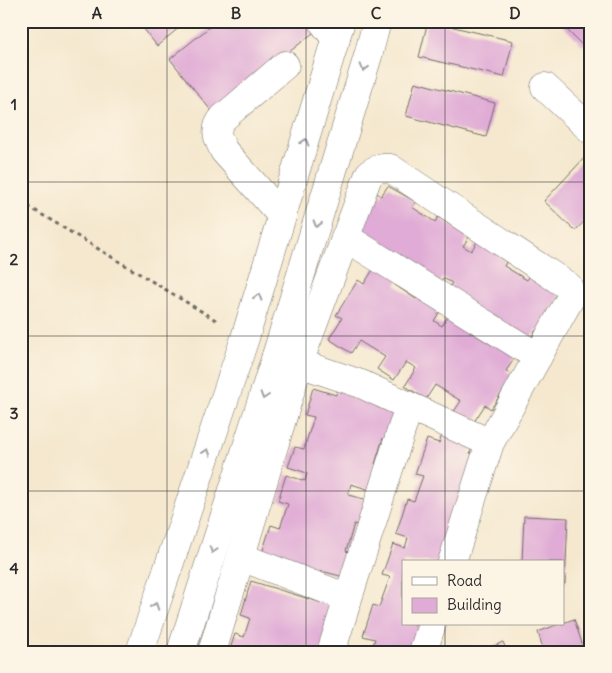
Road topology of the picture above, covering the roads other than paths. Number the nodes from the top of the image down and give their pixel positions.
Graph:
1 (377, 21) edge
2 (333, 27) edge
3 (285, 65) dead end
4 (545, 87) dead end
5 (591, 130) edge
6 (282, 216) junction
7 (345, 237) junction
8 (538, 357) junction
9 (288, 360) junction
10 (409, 406) junction
11 (490, 443) junction
12 (240, 557) junction
13 (453, 560) edge
14 (348, 598) junction
15 (431, 626) edge
16 (336, 651) edge
17 (140, 652) edge
18 (181, 652) edge
19 (212, 652) edge
20 (423, 652) edge

1 -> 9 street
6 -> 2 street
3 - 6 street
4 - 5 street
17 -> 6 street
7 - 8 street
7 - 8 street
7 - 9 street
8 - 11 street
9 - 10 street
9 - 12 street
9 -> 18 street
10 - 11 street
10 - 14 street
11 - 13 street
12 - 14 street
12 - 19 street
14 - 16 street
15 - 20 street

